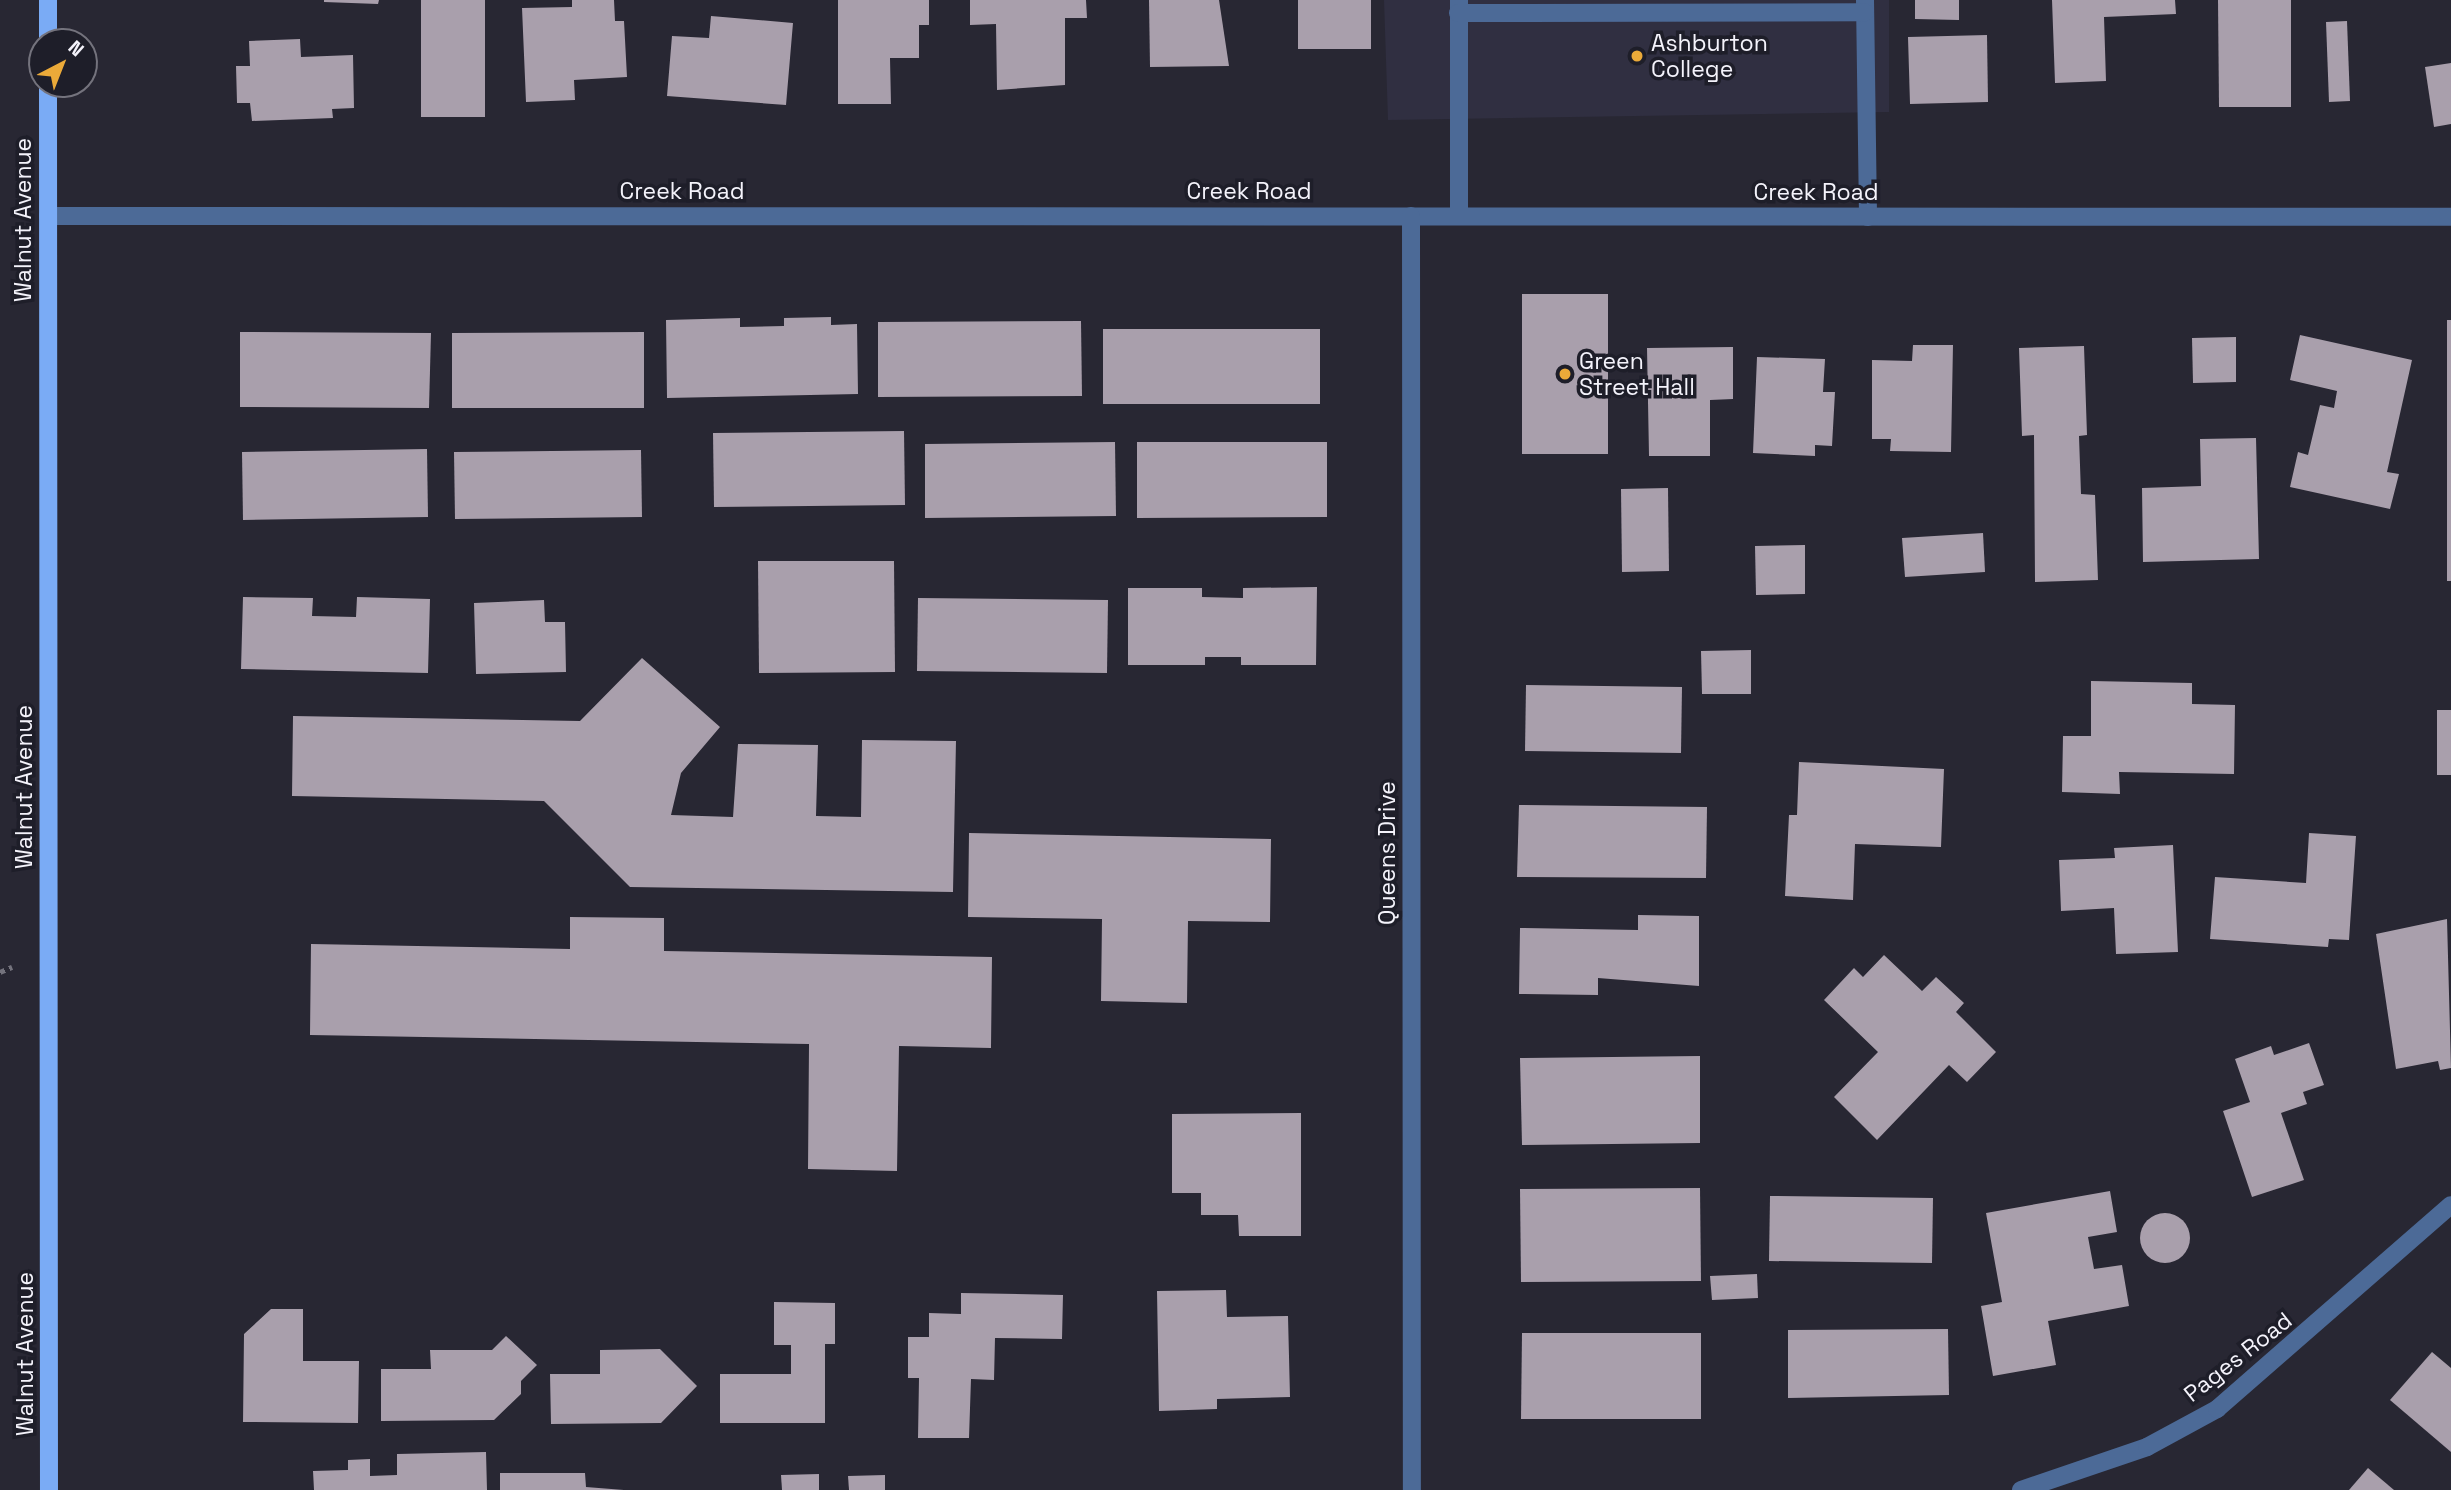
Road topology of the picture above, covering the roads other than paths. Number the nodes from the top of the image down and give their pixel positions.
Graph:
1 (48, 0) edge
2 (1865, 6) edge
3 (1458, 7) edge
4 (48, 28) edge
5 (48, 98) edge
6 (48, 216) junction
7 (1411, 216) junction
8 (1459, 216) junction
9 (1868, 216) junction
10 (2451, 217) edge
11 (2451, 1205) edge
12 (49, 1490) edge
13 (1412, 1490) edge
14 (2021, 1490) edge

1 - 4 main road
2 - 3 street
2 - 9 street
3 - 8 street
5 - 6 main road, Walnut Avenue
6 - 7 street, Creek Road
6 - 12 main road, Walnut Avenue
7 - 8 street, Creek Road
7 - 13 street, Queens Drive
8 - 9 street, Creek Road
9 - 10 street, Creek Road
11 - 14 street, Pages Road

